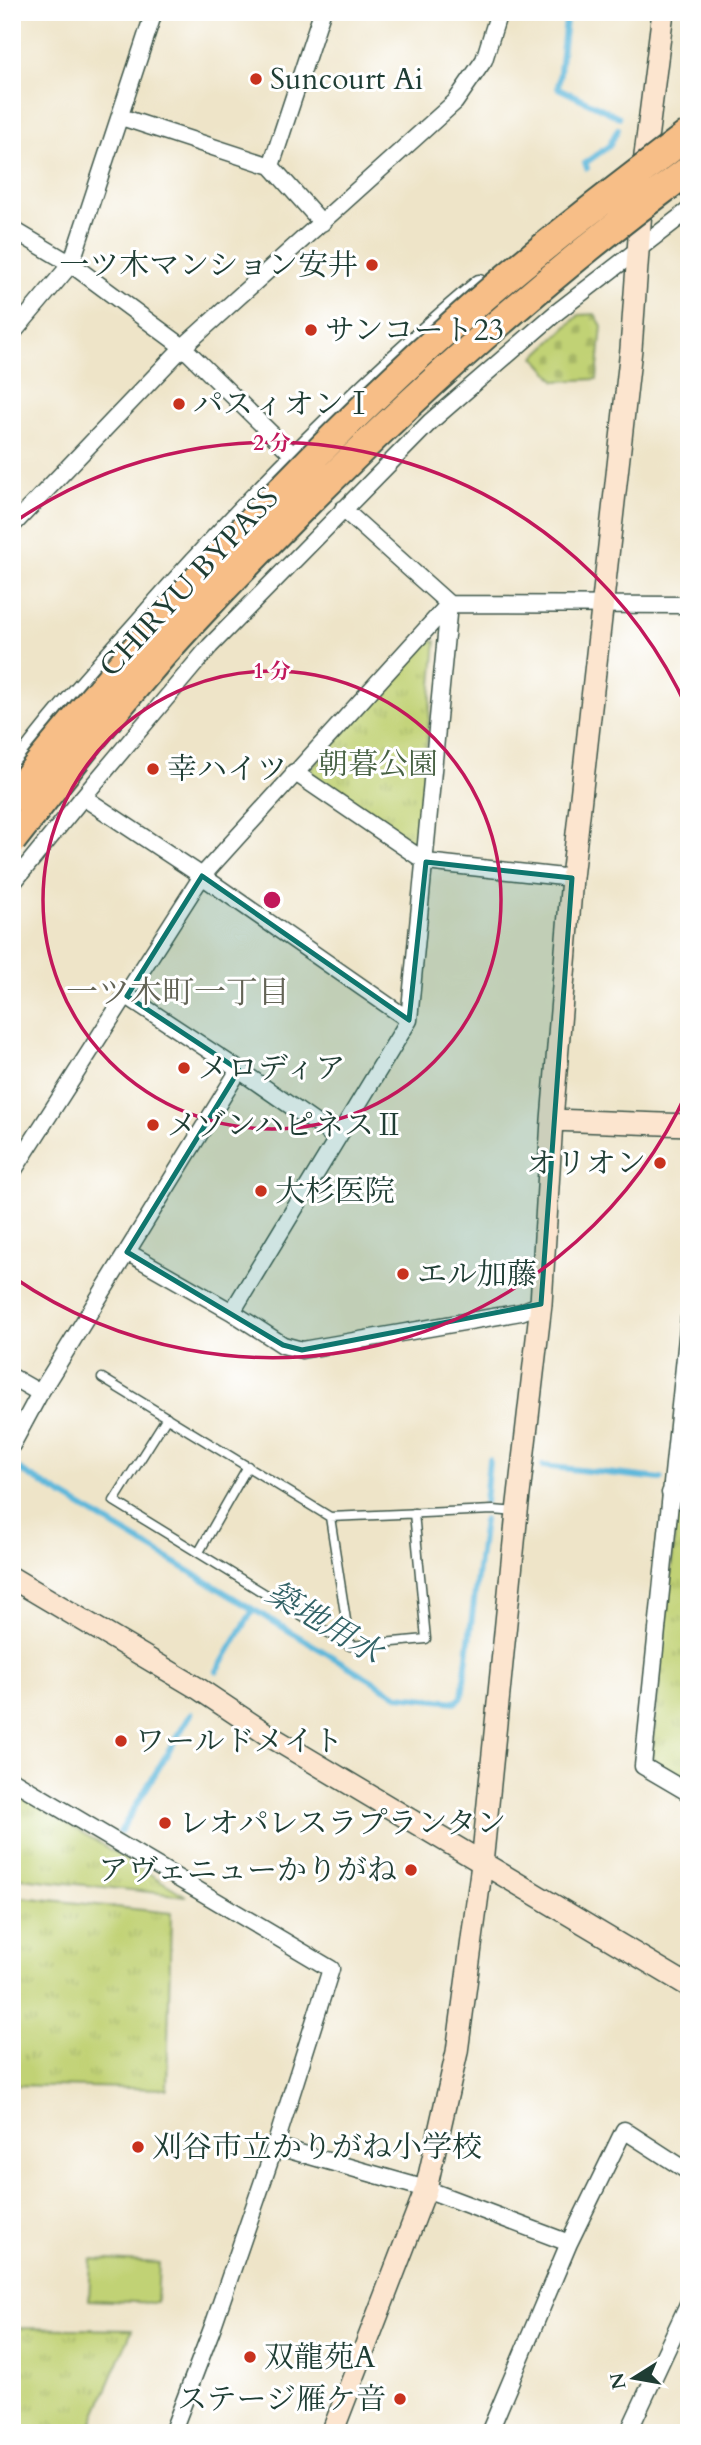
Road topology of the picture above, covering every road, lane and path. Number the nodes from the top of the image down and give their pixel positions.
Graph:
1 (154, 12) edge
2 (323, 12) edge
3 (499, 12) edge
4 (663, 12) edge
5 (121, 117) junction
6 (689, 122) edge
7 (689, 134) edge
8 (646, 155) junction
9 (271, 166) junction
10 (689, 170) edge
11 (689, 211) edge
12 (322, 223) junction
13 (12, 229) edge
14 (640, 247) junction
15 (71, 264) junction
16 (12, 334) edge
17 (183, 347) junction
18 (294, 456) junction
19 (343, 509) junction
20 (12, 526) edge
21 (449, 604) junction
22 (602, 604) junction
23 (689, 605) edge
24 (18, 751) edge
25 (12, 772) edge
26 (294, 772) junction
27 (12, 797) edge
28 (83, 797) junction
29 (12, 840) edge
30 (426, 863) junction
31 (202, 876) junction
32 (572, 878) junction
33 (12, 884) edge
34 (127, 996) junction
35 (409, 1020) junction
36 (239, 1070) junction
37 (552, 1120) junction
38 (689, 1125) edge
39 (337, 1138) junction
40 (12, 1173) edge
41 (127, 1252) junction
42 (541, 1304) junction
43 (232, 1312) junction
44 (689, 1318) edge
45 (12, 1377) edge
46 (102, 1378) dead end
47 (40, 1393) junction
48 (167, 1417) junction
49 (12, 1445) edge
50 (248, 1466) junction
51 (670, 1493) junction
52 (689, 1496) edge
53 (517, 1512) junction
54 (414, 1513) junction
55 (330, 1517) junction
56 (199, 1552) junction
57 (12, 1578) edge
58 (350, 1646) junction
59 (12, 1780) edge
60 (689, 1793) edge
61 (482, 1864) junction
62 (689, 1986) edge
63 (275, 2146) junction
64 (689, 2172) edge
65 (426, 2189) junction
66 (569, 2243) junction
67 (689, 2302) edge
68 (172, 2433) edge
69 (332, 2433) edge
70 (489, 2433) edge
71 (628, 2433) edge

1 - 5 street
2 - 9 street
3 - 12 street
4 - 8 street
5 - 9 street
5 - 15 street
6 - 8 street
7 - 27 highway, CHIRYU BYPASS, bridge
8 - 14 street
8 - 18 street
9 - 12 street
10 - 29 highway, CHIRYU BYPASS, bridge
11 - 14 street
12 - 17 street
13 - 15 street
14 - 19 street
14 - 22 street
15 - 16 street
15 - 17 street
17 - 18 street
17 - 20 street
18 - 24 street
19 - 21 street
19 - 28 street
21 - 22 street
21 - 26 street
21 - 30 street
22 - 23 street
22 - 32 street
24 - 25 street
26 - 30 street
26 - 31 street
28 - 31 street
28 - 33 street
30 - 32 street
30 - 35 street
31 - 34 street
31 - 35 street
32 - 37 street
34 - 36 street
34 - 40 street
35 - 39 street
36 - 39 street
36 - 41 street
37 - 38 street
37 - 42 street
39 - 43 street
41 - 43 street
41 - 47 street
42 - 43 street
42 - 53 street
44 - 51 street
45 - 47 street
46 - 48 lane
47 - 49 street
48 - 50 lane
48 - 56 lane
50 - 55 lane
50 - 56 lane
51 - 52 street
51 - 60 street
53 - 54 lane
53 - 61 street
54 - 55 lane
54 - 58 lane
55 - 58 lane
56 - 58 lane
57 - 61 street
59 - 63 street
61 - 62 street
61 - 65 street
63 - 65 street
63 - 68 street
64 - 66 street
65 - 66 street
65 - 69 street
66 - 70 street
67 - 71 street

